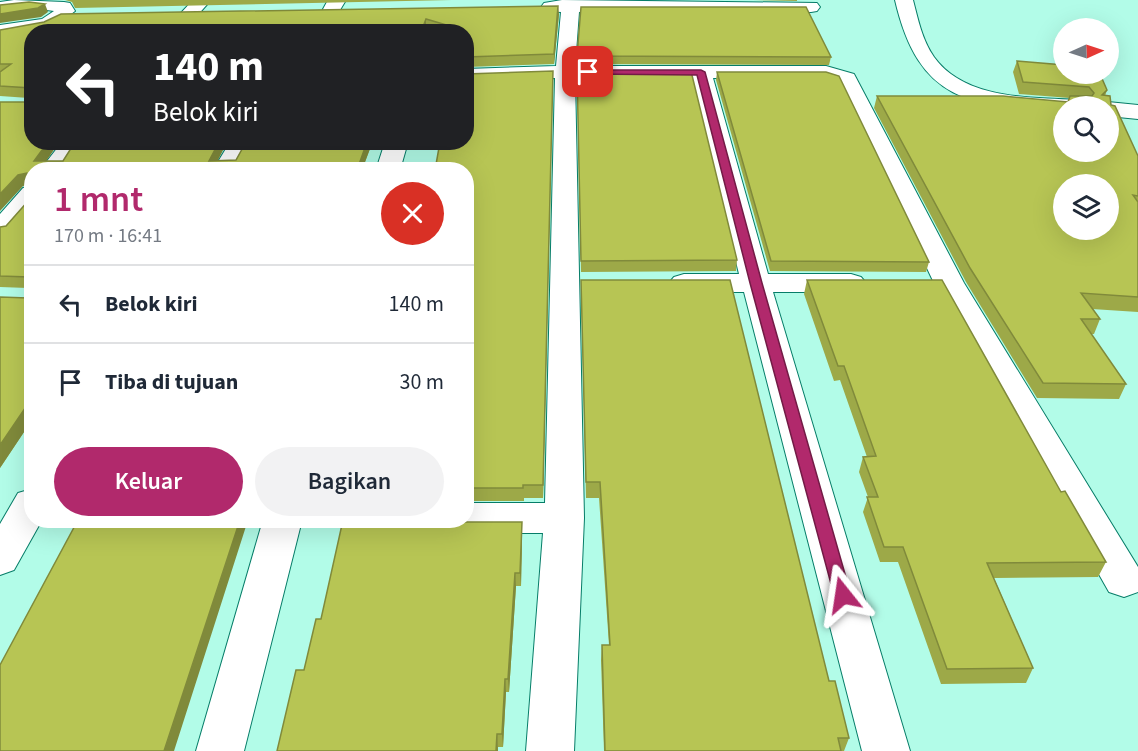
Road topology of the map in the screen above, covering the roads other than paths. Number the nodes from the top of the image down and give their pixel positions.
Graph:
1 (904, 0) edge
2 (33, 1) edge
3 (570, 3) edge
4 (692, 3) edge
5 (207, 7) edge
6 (811, 7) dead end
7 (0, 8) edge
8 (329, 8) edge
9 (534, 8) edge
10 (354, 11) edge
11 (166, 15) edge
12 (62, 16) junction
13 (85, 16) edge
14 (43, 24) edge
15 (24, 28) edge
16 (0, 31) edge
17 (565, 72) junction
18 (701, 72) junction
19 (474, 75) edge
20 (1053, 104) edge
21 (1119, 110) edge
22 (1138, 112) edge
23 (68, 150) edge
24 (59, 162) edge
25 (24, 202) edge
26 (0, 230) edge
27 (660, 283) edge
28 (756, 283) junction
29 (880, 283) edge
30 (915, 283) edge
31 (949, 283) junction
32 (474, 518) edge
33 (564, 518) junction
34 (24, 520) edge
35 (281, 528) edge
36 (0, 559) edge
37 (1124, 580) dead end
38 (220, 751) edge
39 (550, 751) edge
40 (886, 751) edge

1 - 20 street
2 - 7 street
2 - 12 street
3 - 4 street
3 - 9 street
3 - 17 street
4 - 6 street
5 - 11 street
8 - 10 street
12 - 13 street
12 - 14 street
15 - 16 street
17 - 18 street
17 - 19 street
17 - 33 street
18 - 28 street
18 - 31 street
21 - 22 street
23 - 24 street
25 - 26 street
27 - 28 street
28 - 29 street
28 - 40 street
30 - 31 street
31 - 37 street
32 - 33 street
33 - 39 street
34 - 36 street
35 - 38 street

